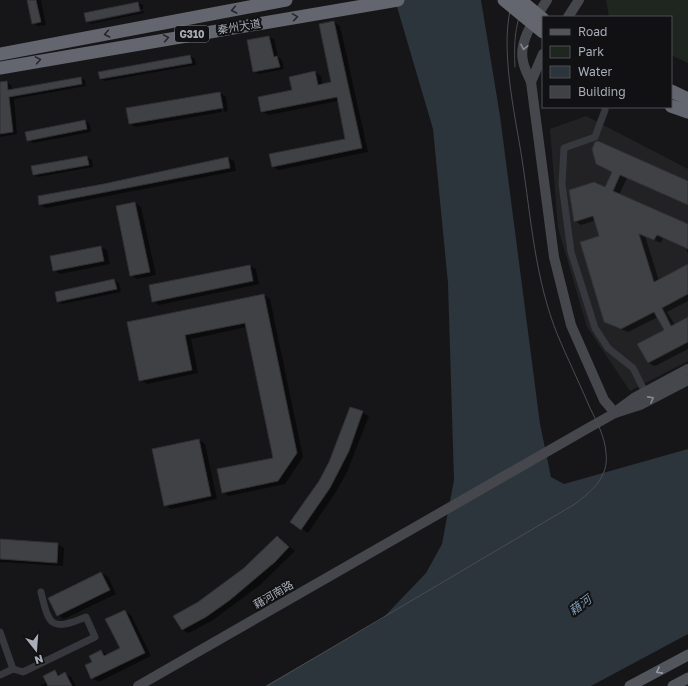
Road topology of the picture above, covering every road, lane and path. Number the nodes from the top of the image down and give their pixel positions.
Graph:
1 (286, 0) edge
2 (398, 0) edge
3 (504, 0) edge
4 (520, 0) edge
5 (547, 0) edge
6 (579, 0) edge
7 (569, 16) edge
8 (542, 18) edge
9 (542, 31) edge
10 (0, 54) edge
11 (542, 56) edge
12 (0, 68) edge
13 (531, 82) junction
14 (672, 91) edge
15 (688, 99) edge
16 (672, 106) edge
17 (605, 110) dead end
18 (688, 112) edge
19 (688, 369) edge
20 (688, 380) edge
21 (645, 392) junction
22 (615, 413) junction
23 (41, 592) dead end
24 (0, 632) edge
25 (688, 655) edge
26 (12, 669) junction
27 (0, 675) edge
28 (688, 678) edge
29 (138, 686) edge
30 (630, 686) edge
31 (673, 686) edge

1 -> 10 highway, 秦州大道 / G310
12 -> 2 highway, 秦州大道 / G310
3 - 9 highway, bridge
4 - 8 highway, bridge
5 -> 13 main road
6 - 7 main road
11 - 13 main road
13 - 22 main road
14 - 15 highway
16 - 18 highway
17 - 21 street
19 - 21 main road
22 -> 20 main road
21 - 22 main road
22 - 29 main road, 藉河南路
23 - 26 street
24 - 26 street
25 -> 30 main road
26 - 27 street
28 - 31 main road

